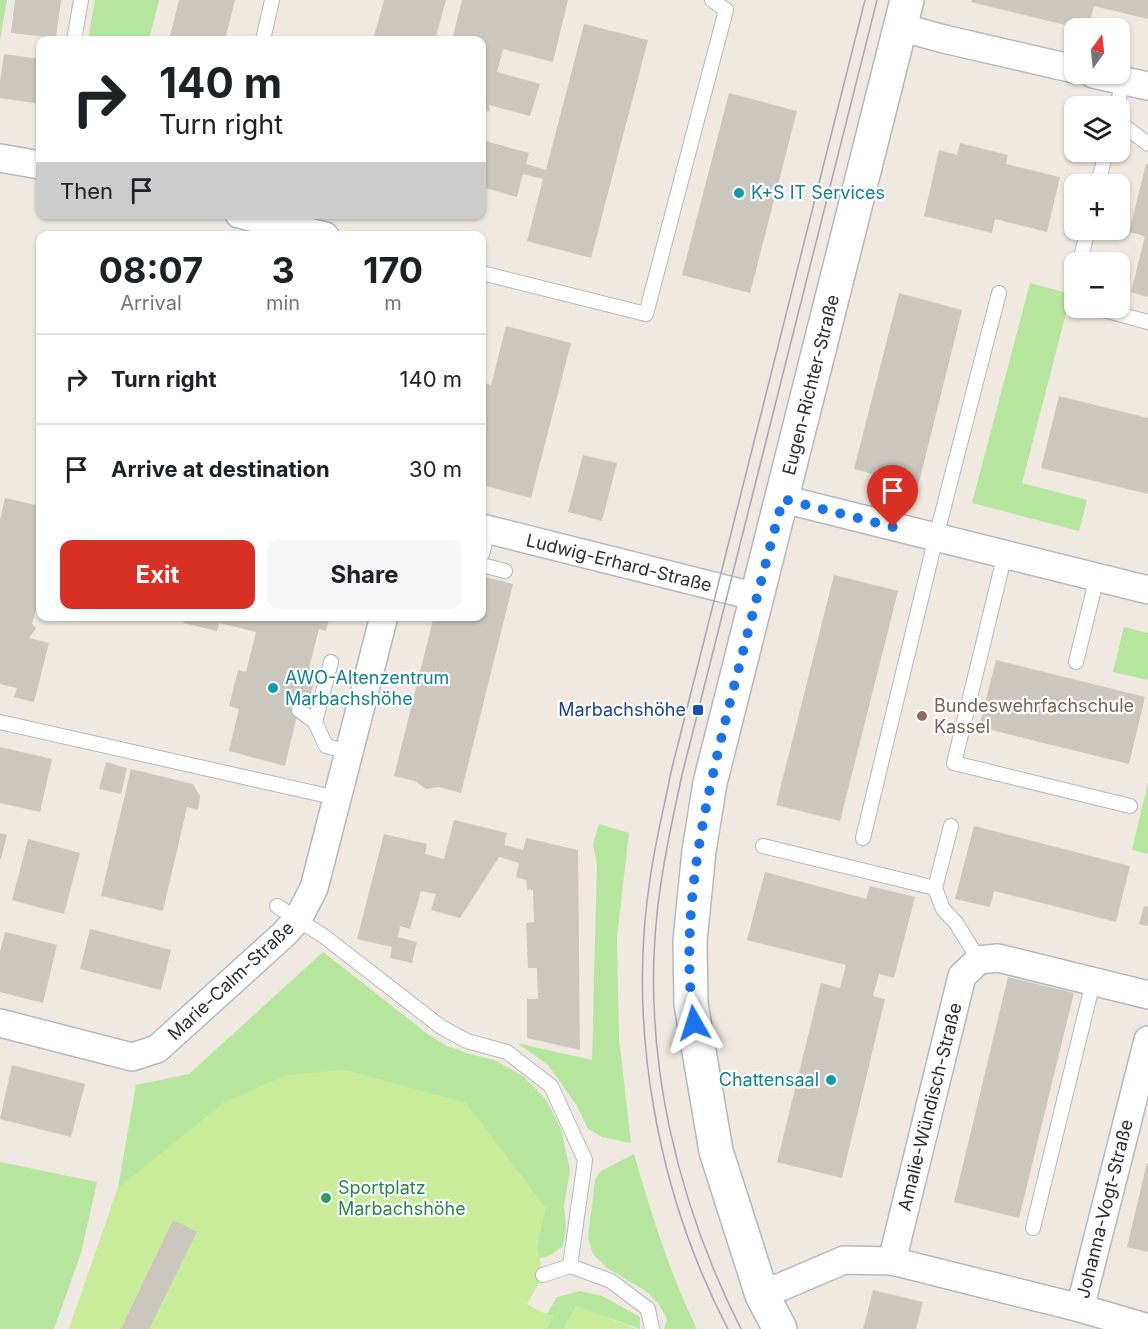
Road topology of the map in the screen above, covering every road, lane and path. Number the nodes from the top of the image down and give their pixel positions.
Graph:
1 (81, 0) edge
2 (272, 0) edge
3 (712, 0) edge
4 (904, 14) edge
5 (75, 36) edge
6 (264, 36) edge
7 (1064, 67) edge
8 (1136, 83) edge
9 (1125, 96) edge
10 (1130, 130) edge
11 (1148, 144) edge
12 (0, 158) edge
13 (36, 164) edge
14 (248, 223) edge
15 (295, 231) edge
16 (486, 274) edge
17 (999, 293) dead end
18 (1130, 317) edge
19 (1148, 322) edge
20 (783, 499) junction
21 (486, 537) edge
22 (936, 537) junction
23 (1005, 554) junction
24 (486, 566) edge
25 (505, 571) dead end
26 (1096, 577) junction
27 (1148, 590) edge
28 (757, 597) junction
29 (383, 621) edge
30 (1076, 662) dead end
31 (331, 663) dead end
32 (299, 710) dead end
33 (0, 722) edge
34 (315, 722) junction
35 (349, 752) junction
36 (337, 798) junction
37 (1130, 806) dead end
38 (951, 826) dead end
39 (863, 838) dead end
40 (763, 846) dead end
41 (936, 888) junction
42 (288, 913) junction
43 (979, 960) junction
44 (1093, 982) junction
45 (1148, 995) edge
46 (0, 1023) edge
47 (1148, 1040) edge
48 (1033, 1228) dead end
49 (892, 1262) junction
50 (570, 1266) junction
51 (543, 1275) dead end
52 (762, 1295) junction
53 (1080, 1308) junction
54 (1148, 1328) edge
55 (652, 1329) edge
56 (780, 1329) edge

1 - 5 lane
2 - 6 lane
3 - 16 lane
4 - 7 street
4 - 20 main road, Eugen-Richter-Straße
8 - 9 lane
10 - 11 lane
12 - 13 street
14 - 15 street
17 - 22 lane
18 - 19 lane
20 - 22 street
20 - 28 main road, Eugen-Richter-Straße
21 - 28 street, Ludwig-Erhard-Straße
22 - 23 street
22 - 39 lane
23 - 26 street
23 - 37 lane
24 - 25 lane
26 - 27 street
26 - 30 lane
28 - 52 main road, Eugen-Richter-Straße
29 - 35 street, Marie-Calm-Straße
31 - 34 lane
32 - 34 lane
33 - 36 lane
34 - 35 lane
35 - 36 street, Marie-Calm-Straße
36 - 42 street, Marie-Calm-Straße
38 - 41 lane
40 - 41 lane
41 - 43 lane
42 - 46 street, Marie-Calm-Straße
42 - 50 lane
43 - 44 street
43 - 49 street, Amalie-Wündisch-Straße
44 - 45 street
44 - 48 lane
47 - 53 street, Johanna-Vogt-Straße
49 - 52 street
49 - 53 street
50 - 51 lane
50 - 55 lane
52 - 56 main road, Eugen-Richter-Straße
53 - 54 street

